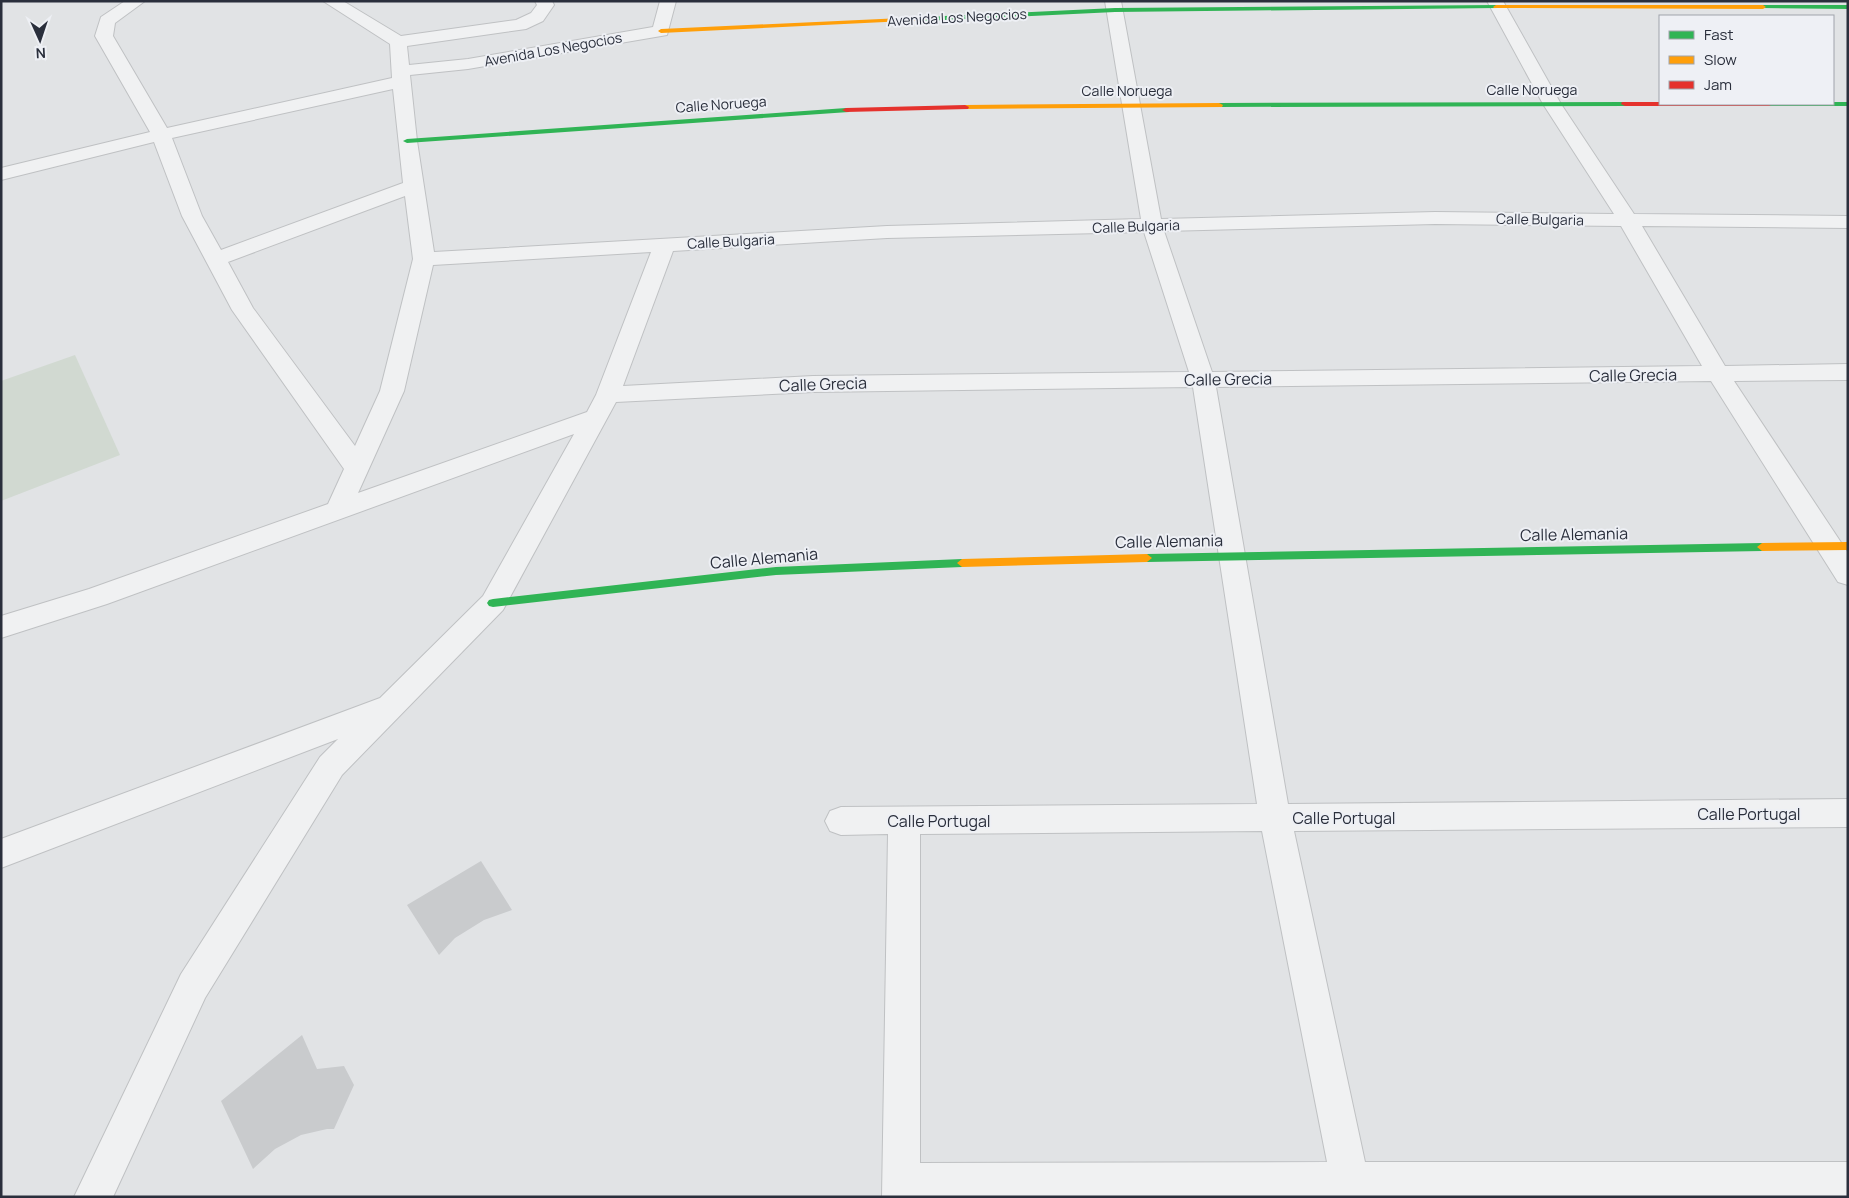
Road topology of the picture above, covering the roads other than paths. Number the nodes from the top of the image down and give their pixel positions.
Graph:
1 (138, 1) edge
2 (331, 1) edge
3 (543, 1) edge
4 (668, 1) edge
5 (1496, 4) edge
6 (1114, 6) edge
7 (1848, 8) edge
8 (662, 31) junction
9 (398, 42) junction
10 (399, 76) junction
11 (1552, 104) junction
12 (1659, 104) edge
13 (1834, 104) edge
14 (1848, 104) edge
15 (1129, 105) junction
16 (162, 134) junction
17 (407, 141) junction
18 (1, 174) edge
19 (414, 186) junction
20 (1628, 220) junction
21 (1848, 222) edge
22 (1152, 225) junction
23 (664, 244) junction
24 (216, 259) junction
25 (424, 259) junction
26 (1848, 372) edge
27 (1718, 374) junction
28 (1202, 379) junction
29 (601, 406) junction
30 (357, 468) junction
31 (338, 510) junction
32 (1838, 545) edge
33 (1232, 556) junction
34 (1848, 575) edge
35 (493, 603) junction
36 (1, 627) edge
37 (391, 706) junction
38 (1848, 814) edge
39 (1275, 818) junction
40 (841, 821) dead end
41 (904, 821) junction
42 (1, 854) edge
43 (1848, 1181) edge
44 (901, 1189) edge
45 (1351, 1189) edge
46 (93, 1197) edge

1 - 16 street
2 - 9 street
3 - 9 street
4 - 8 street
5 - 6 street, Avenida Los Negocios
5 - 7 street, Avenida Los Negocios
5 - 11 street
6 - 8 street, Avenida Los Negocios
6 - 15 street
8 - 10 street, Avenida Los Negocios
9 - 10 street
10 - 16 street, Avenida Los Negocios
10 - 17 street
11 - 12 street, Calle Noruega
11 - 15 street, Calle Noruega
11 - 20 street
13 - 14 street, Calle Noruega
15 - 17 street, Calle Noruega
15 - 22 street
16 - 18 street, Avenida Los Negocios
16 - 24 street
17 - 19 street
19 - 24 street
19 - 25 street
20 - 21 street, Calle Bulgaria
20 - 22 street, Calle Bulgaria
20 - 27 street
22 - 23 street, Calle Bulgaria
22 - 28 street
23 - 25 street, Calle Bulgaria
23 - 29 street
24 - 30 street
25 - 30 street
26 - 27 street, Calle Grecia
27 - 28 street, Calle Grecia
27 - 32 street
28 - 29 street, Calle Grecia
28 - 33 street
29 - 31 street, Calle Grecia
29 - 35 street
30 - 31 street
31 - 36 street, Calle Grecia
32 - 33 street, Calle Alemania
32 - 34 street
33 - 35 street, Calle Alemania
33 - 39 street
35 - 37 street
37 - 42 street
37 - 46 street
38 - 39 street, Calle Portugal
39 - 41 street, Calle Portugal
39 - 45 street
40 - 41 street, Calle Portugal
41 - 44 street
43 - 45 street
44 - 45 street

